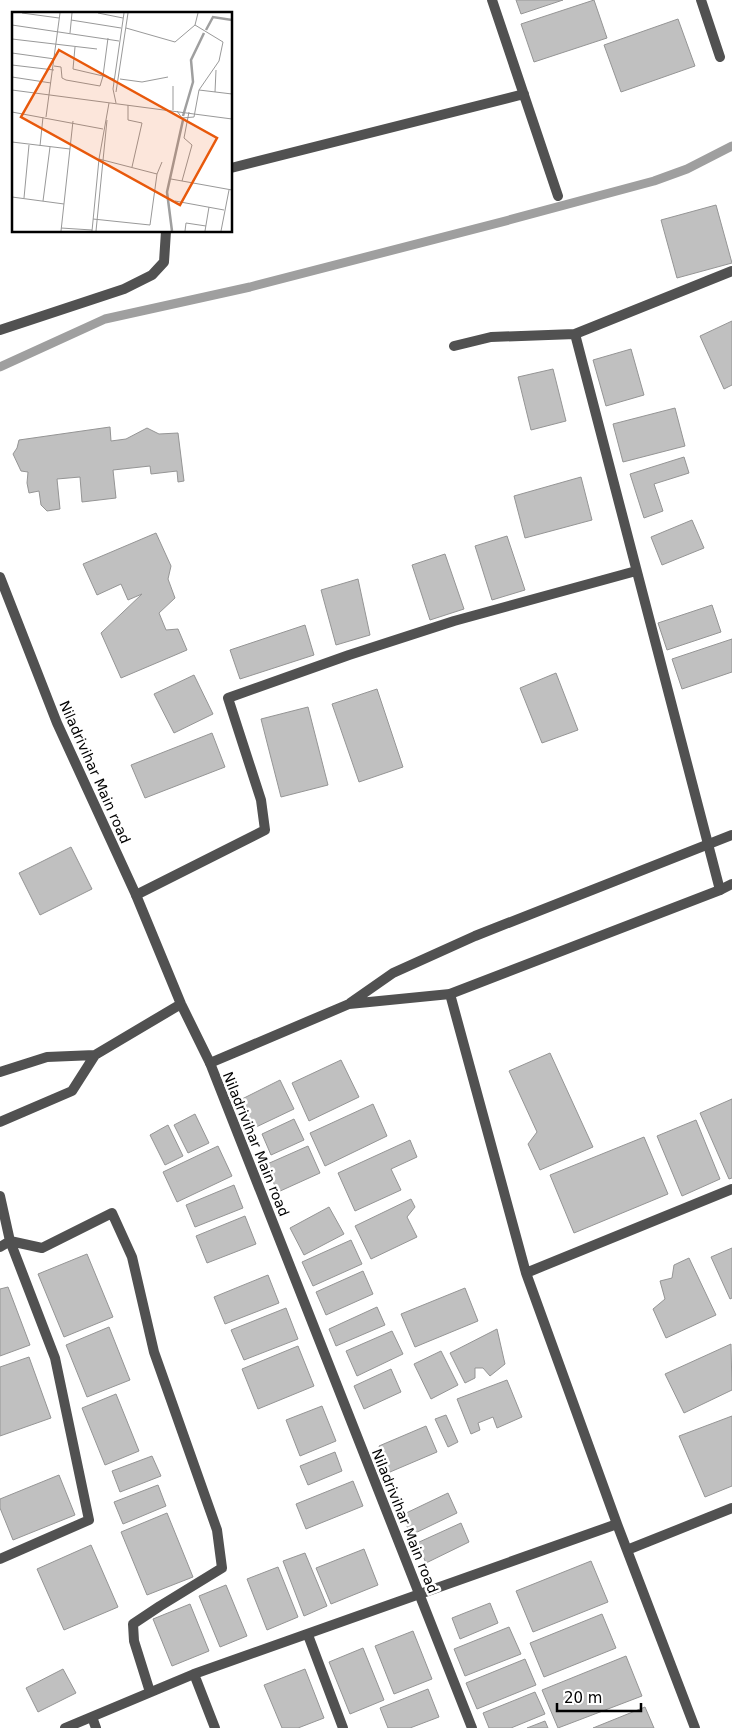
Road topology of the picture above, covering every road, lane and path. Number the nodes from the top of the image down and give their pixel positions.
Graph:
1 (492, 0) edge
2 (701, 0) edge
3 (720, 57) dead end
4 (524, 94) junction
5 (232, 168) edge
6 (558, 196) dead end
7 (166, 232) edge
8 (732, 271) edge
9 (0, 330) edge
10 (574, 334) junction
11 (454, 346) dead end
12 (636, 571) junction
13 (0, 577) edge
14 (732, 835) edge
15 (708, 844) junction
16 (732, 884) edge
17 (720, 890) junction
18 (136, 895) junction
19 (450, 994) junction
20 (181, 1004) junction
21 (349, 1004) junction
22 (96, 1055) junction
23 (210, 1063) junction
24 (0, 1072) edge
25 (0, 1122) edge
26 (732, 1189) edge
27 (0, 1196) edge
28 (10, 1241) junction
29 (0, 1247) edge
30 (526, 1273) junction
31 (732, 1508) edge
32 (617, 1524) junction
33 (628, 1550) junction
34 (0, 1559) edge
35 (420, 1595) junction
36 (308, 1634) junction
37 (194, 1674) junction
38 (150, 1692) junction
39 (92, 1717) junction
40 (65, 1728) edge
41 (96, 1728) edge
42 (216, 1728) edge
43 (343, 1728) edge
44 (472, 1728) edge
45 (695, 1728) edge

1 - 4 street
2 - 3 street
4 - 5 street
4 - 6 street
7 - 9 street
8 - 10 street
10 - 11 street
10 - 12 street
12 - 15 street
12 - 18 street
13 - 18 street, Niladrivihar Main road
14 - 15 street
15 - 17 street
15 - 21 street
16 - 17 street
17 - 19 street
18 - 20 street, Niladrivihar Main road
19 - 21 street
19 - 30 street
20 - 22 street
20 - 23 street, Niladrivihar Main road
21 - 23 street
22 - 24 street
22 - 25 street
23 - 35 street, Niladrivihar Main road
26 - 30 street
27 - 28 street
28 - 29 street
28 - 34 street
28 - 38 street
30 - 32 street
31 - 33 street
32 - 33 street
32 - 35 street
33 - 45 street
35 - 36 street
35 - 44 street, Niladrivihar Main road
36 - 37 street
36 - 43 street
37 - 38 street
37 - 42 street
38 - 39 street
39 - 40 street
39 - 41 street

